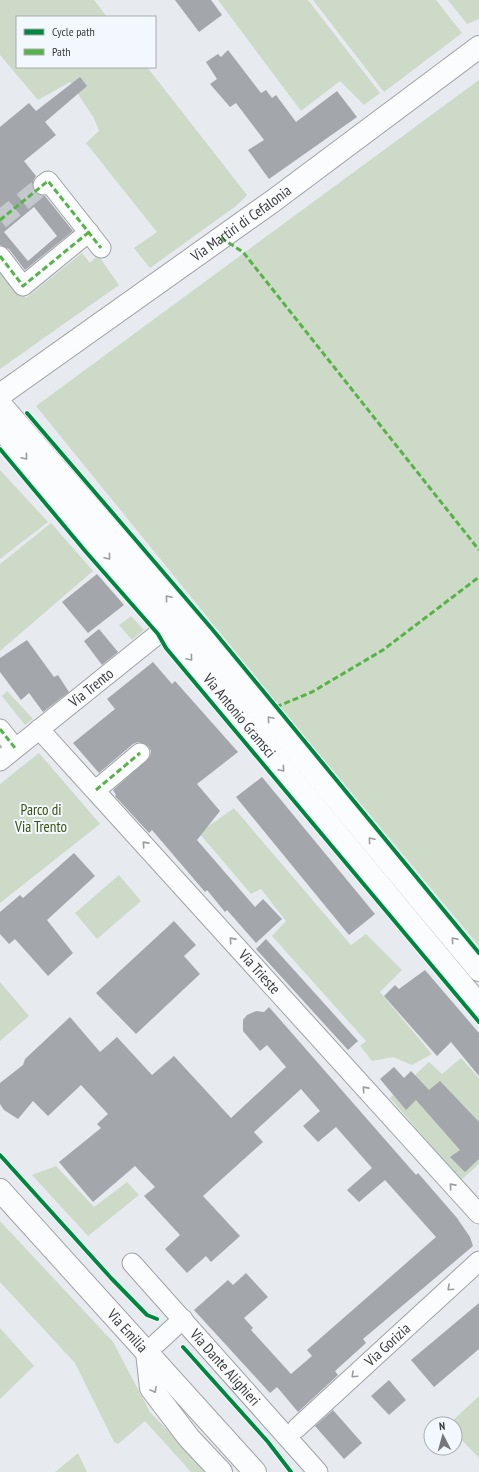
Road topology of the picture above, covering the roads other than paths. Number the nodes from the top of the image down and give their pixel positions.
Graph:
1 (479, 47) edge
2 (43, 185) dead end
3 (89, 232) junction
4 (101, 248) dead end
5 (0, 256) edge
6 (0, 395) edge
7 (0, 404) edge
8 (0, 427) edge
9 (175, 622) junction
10 (0, 729) edge
11 (40, 729) junction
12 (15, 748) junction
13 (140, 753) dead end
14 (0, 760) edge
15 (96, 790) junction
16 (432, 914) junction
17 (414, 928) junction
18 (479, 970) edge
19 (479, 1005) edge
20 (0, 1190) edge
21 (479, 1214) edge
22 (479, 1261) edge
23 (132, 1263) dead end
24 (183, 1319) junction
25 (147, 1352) junction
26 (272, 1419) junction
27 (297, 1428) junction
28 (300, 1451) junction
29 (221, 1472) edge
30 (255, 1472) edge
31 (318, 1472) edge

1 - 6 street, Via Martiri di Cefalonia
2 - 3 street
3 - 4 street
3 - 5 street
9 -> 7 street, Via Antonio Gramsci
8 -> 9 street, Via Antonio Gramsci
9 - 11 street, Via Trento
16 -> 9 street, Via Antonio Gramsci
9 -> 17 street, Via Antonio Gramsci
10 - 12 street
11 - 12 street, Via Trento
11 - 15 street, Via Trieste
12 - 14 street, Via Trento
13 - 15 street
21 -> 15 street, Via Trieste
16 - 17 street
18 -> 16 street, Via Antonio Gramsci
17 - 19 street, Via Antonio Gramsci
20 - 25 street, Via Emilia
22 -> 27 street, Via Gorizia
23 - 24 street, Via Dante Alighieri
24 - 25 street
24 - 26 street, Via Dante Alighieri
25 -> 29 street
25 - 30 street, Via Emilia
26 - 27 street
26 - 28 street, Via Dante Alighieri
27 - 28 street
28 - 31 street, Via Dante Alighieri

